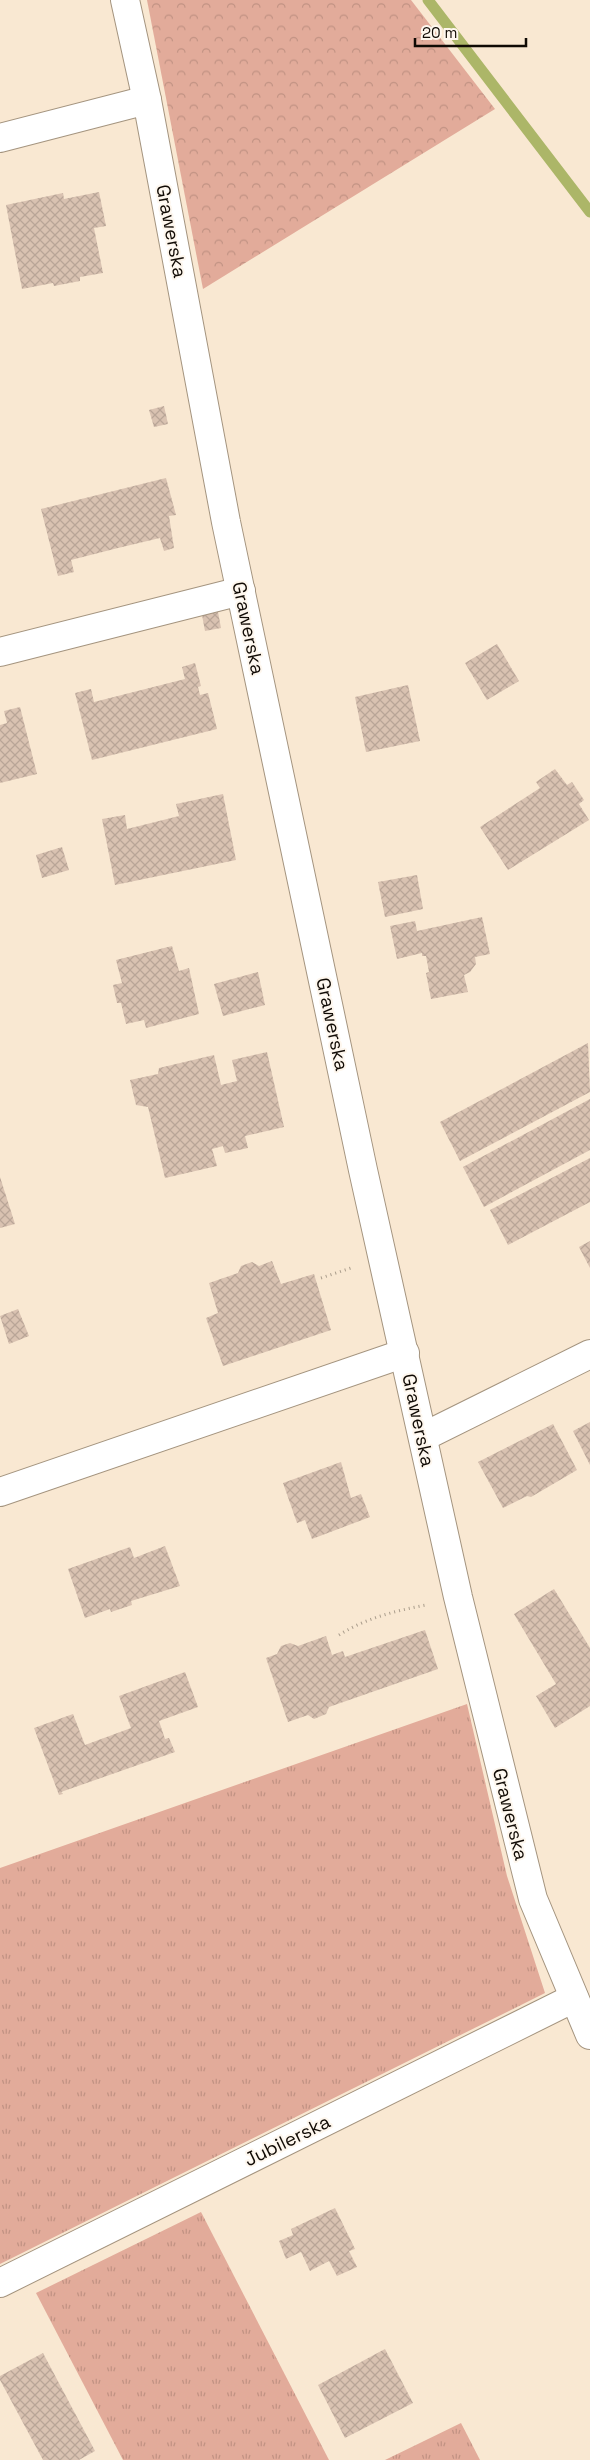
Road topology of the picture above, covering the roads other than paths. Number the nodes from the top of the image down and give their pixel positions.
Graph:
1 (125, 0) edge
2 (147, 100) junction
3 (0, 138) edge
4 (241, 591) junction
5 (0, 652) edge
6 (405, 1352) junction
7 (590, 1354) edge
8 (423, 1437) junction
9 (0, 1492) edge
10 (574, 1998) junction
11 (590, 2036) edge
12 (0, 2283) edge

1 - 2 street, Grawerska
2 - 3 street
2 - 4 street, Grawerska
4 - 5 street
4 - 6 street, Grawerska
6 - 8 street, Grawerska
6 - 9 street
7 - 8 street
8 - 10 street, Grawerska
10 - 11 street, Grawerska
10 - 12 street, Jubilerska

